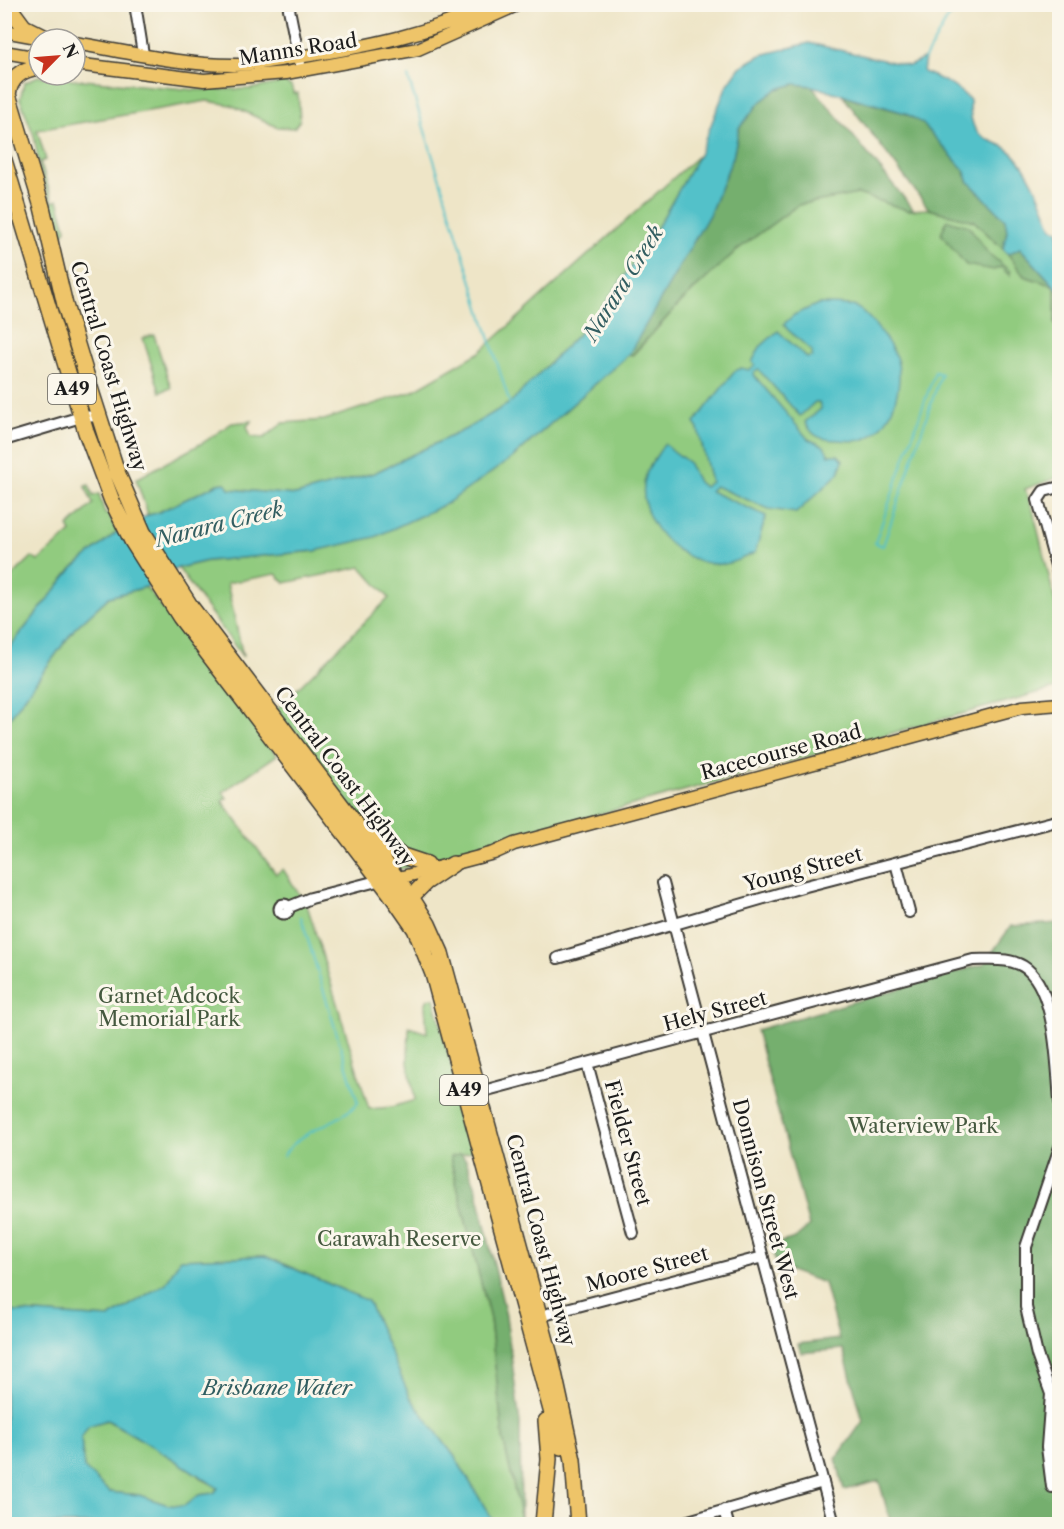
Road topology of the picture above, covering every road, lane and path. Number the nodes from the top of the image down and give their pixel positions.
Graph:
1 (7, 4) edge
2 (135, 4) edge
3 (288, 4) edge
4 (519, 4) edge
5 (486, 9) edge
6 (27, 28) edge
7 (4, 31) edge
8 (27, 35) edge
9 (87, 45) edge
10 (4, 52) edge
11 (143, 54) junction
12 (27, 56) edge
13 (298, 57) junction
14 (87, 65) edge
15 (27, 69) edge
16 (301, 71) junction
17 (204, 80) junction
18 (6, 88) edge
19 (4, 160) edge
20 (99, 416) junction
21 (81, 417) junction
22 (4, 440) edge
23 (1059, 487) edge
24 (129, 519) junction
25 (1059, 580) edge
26 (165, 584) junction
27 (1059, 704) edge
28 (318, 775) junction
29 (1059, 820) edge
30 (514, 844) junction
31 (896, 863) junction
32 (427, 864) junction
33 (453, 864) junction
34 (390, 878) junction
35 (663, 883) dead end
36 (411, 897) junction
37 (289, 908) dead end
38 (909, 912) dead end
39 (674, 924) junction
40 (558, 958) dead end
41 (701, 1033) junction
42 (587, 1063) junction
43 (473, 1094) junction
44 (1059, 1102) edge
45 (1059, 1147) edge
46 (633, 1233) dead end
47 (763, 1257) junction
48 (523, 1309) junction
49 (540, 1316) junction
50 (551, 1359) junction
51 (823, 1482) junction
52 (1052, 1487) dead end
53 (724, 1510) junction
54 (543, 1524) edge
55 (569, 1524) edge
56 (578, 1524) edge
57 (588, 1524) edge
58 (678, 1524) edge
59 (728, 1524) edge
60 (834, 1524) edge

1 - 6 highway
2 - 11 street
3 - 13 street
4 - 5 main road, Manns Road
5 - 13 main road, Manns Road
5 - 16 main road, Manns Road
7 - 8 main road
9 - 11 main road, Manns Road
10 - 12 main road
11 - 13 main road, Manns Road
11 - 17 main road
13 - 16 street
14 - 17 main road, Manns Road
15 - 18 highway
16 - 17 main road, Manns Road
18 - 20 highway, Central Coast Highway / A49
19 - 21 highway, Central Coast Highway / A49
20 - 21 street
20 - 24 highway, Central Coast Highway / A49
21 - 22 street
21 - 24 highway, Central Coast Highway / A49
23 - 25 street
24 - 26 highway, Central Coast Highway / A49
26 - 28 highway, Central Coast Highway / A49
26 - 34 highway, Central Coast Highway / A49
27 - 30 main road, Racecourse Road
28 - 32 highway
28 - 34 highway, Central Coast Highway / A49
29 - 31 street, Young Street
30 - 32 main road, Racecourse Road
30 - 33 main road, Racecourse Road
31 - 38 street
31 - 39 street, Young Street
32 - 34 main road, Racecourse Road
33 - 34 main road, Racecourse Road
33 - 36 highway
34 - 36 highway, Central Coast Highway / A49
34 - 37 street
34 - 43 highway, Central Coast Highway / A49
35 - 39 street, Donnison Street West
36 - 43 highway, Central Coast Highway / A49
39 - 40 street, Young Street
39 - 41 street, Donnison Street West
41 - 42 street, Hely Street
41 - 44 street, Hely Street
41 - 47 street, Donnison Street West
42 - 43 street, Hely Street
42 - 46 street, Fielder Street
43 - 48 highway, Central Coast Highway / A49
43 - 49 highway, Central Coast Highway / A49
45 - 52 street
47 - 49 street, Moore Street
47 - 51 street, Donnison Street West
48 - 54 highway
48 - 55 highway, Central Coast Highway / A49
49 - 50 highway, Central Coast Highway / A49
50 - 56 highway, Central Coast Highway / A49
50 - 57 highway
51 - 53 street
51 - 60 street, Donnison Street West
53 - 58 street
53 - 59 street

